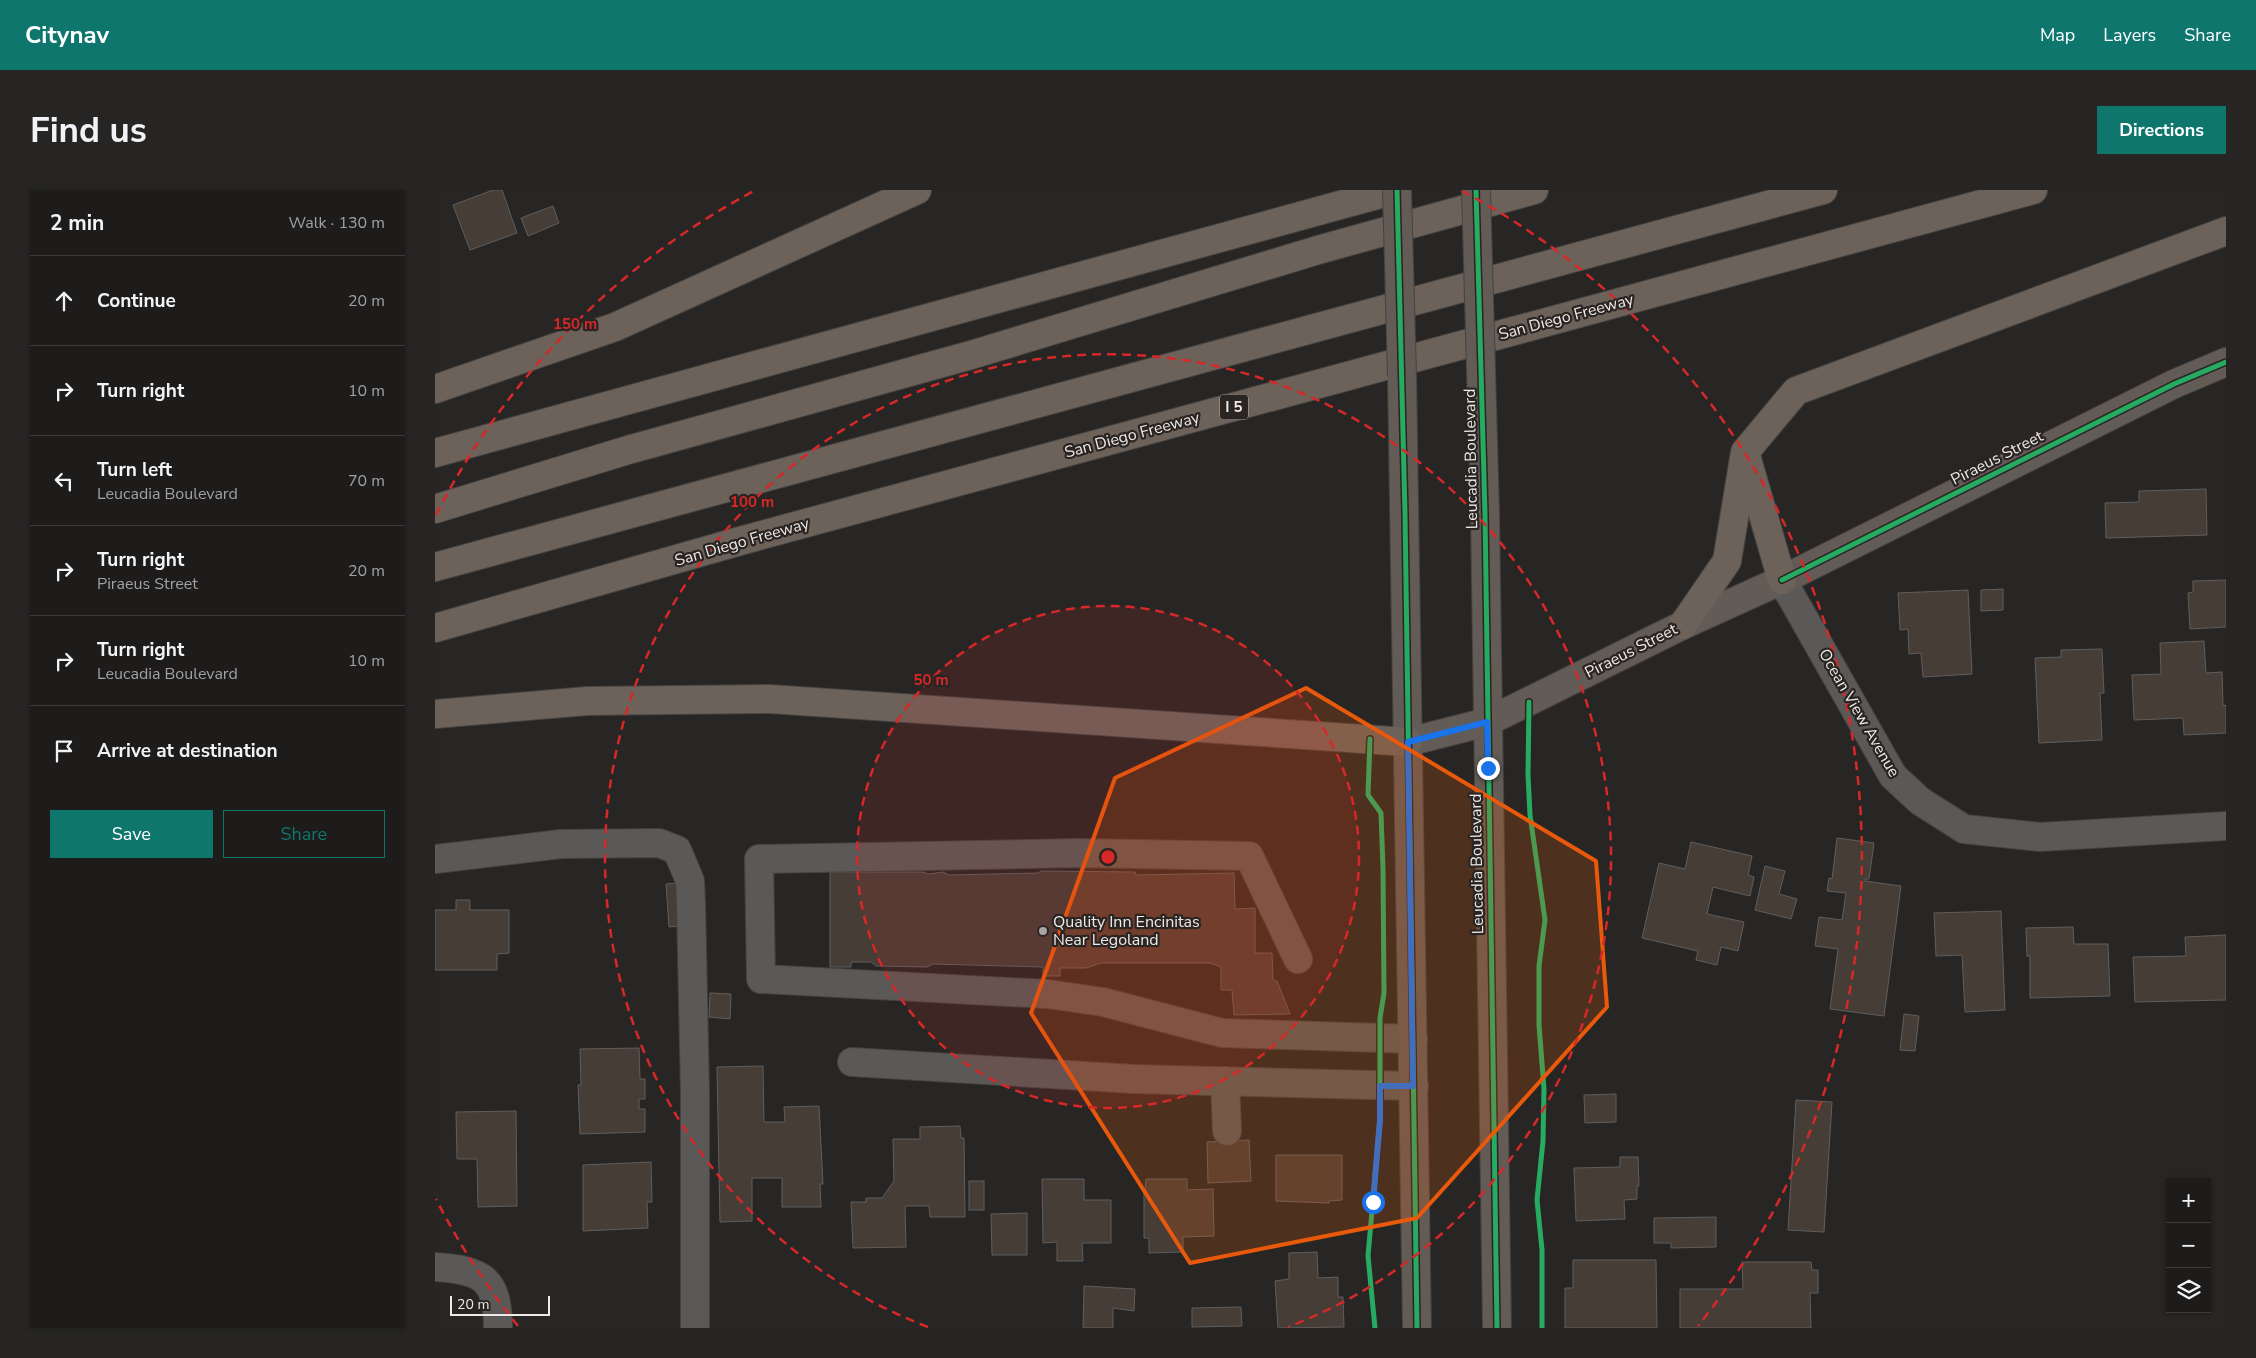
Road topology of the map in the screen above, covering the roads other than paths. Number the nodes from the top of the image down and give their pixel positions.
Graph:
1 (917, 190) edge
2 (1396, 190) edge
3 (1476, 190) edge
4 (1534, 190) edge
5 (1823, 190) edge
6 (2033, 190) edge
7 (2226, 230) edge
8 (2226, 362) edge
9 (435, 389) edge
10 (1745, 452) junction
11 (435, 453) edge
12 (435, 509) edge
13 (435, 567) edge
14 (1782, 580) junction
15 (1683, 625) junction
16 (435, 628) edge
17 (435, 714) edge
18 (1487, 722) junction
19 (1408, 742) junction
20 (2226, 826) edge
21 (435, 858) edge
22 (1298, 959) dead end
23 (1413, 1039) junction
24 (852, 1062) dead end
25 (1225, 1081) junction
26 (1413, 1086) junction
27 (1227, 1130) dead end
28 (435, 1268) edge
29 (498, 1328) edge
30 (695, 1328) edge
31 (1417, 1328) edge
32 (1497, 1328) edge

1 - 9 highway
2 - 11 highway
2 - 19 main road, bridge
3 - 18 main road, Leucadia Boulevard, bridge
4 - 12 highway
5 - 13 highway
6 - 16 highway, San Diego Freeway / I 5
7 - 10 highway
8 - 14 main road, Piraeus Street
10 - 14 highway
10 - 15 highway
14 - 15 main road, Piraeus Street
14 - 20 street, Ocean View Avenue
15 - 18 main road, Piraeus Street
17 - 19 highway
18 - 19 main road, Piraeus Street
18 - 32 main road, Leucadia Boulevard
19 - 23 main road
21 - 30 street
22 - 23 street
23 - 26 main road
24 - 25 street
25 - 26 street
25 - 27 street
26 - 31 main road
28 - 29 street

